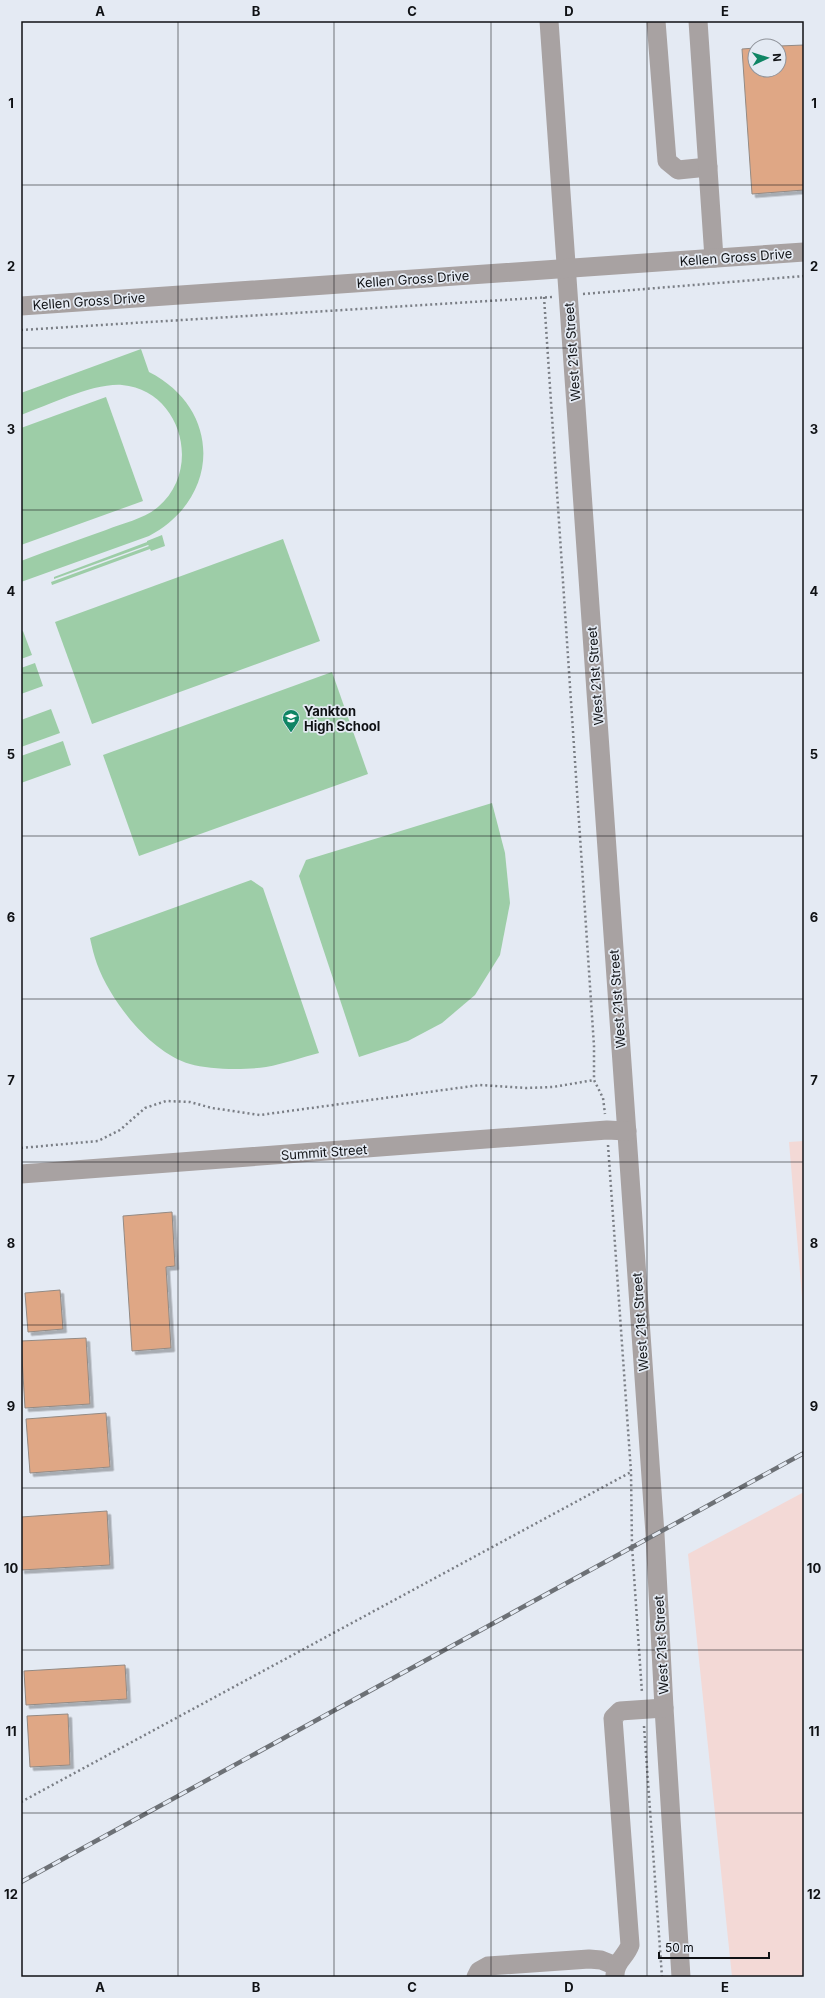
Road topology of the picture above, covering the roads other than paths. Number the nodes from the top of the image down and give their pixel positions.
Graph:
1 (549, 21) edge
2 (656, 21) edge
3 (698, 21) edge
4 (708, 167) junction
5 (804, 252) edge
6 (714, 258) junction
7 (566, 269) junction
8 (21, 306) edge
9 (627, 1131) junction
10 (21, 1174) edge
11 (664, 1708) junction
12 (482, 1972) edge
13 (616, 1972) edge
14 (681, 1977) edge

1 - 7 street, West 21st Street
2 - 4 street
3 - 4 street
4 - 6 street
5 - 6 street, Kellen Gross Drive
6 - 7 street, Kellen Gross Drive
7 - 8 street, Kellen Gross Drive
7 - 9 street, West 21st Street
9 - 10 street, Summit Street
9 - 11 street, West 21st Street
11 - 13 street
11 - 14 street, West 21st Street
12 - 13 street

